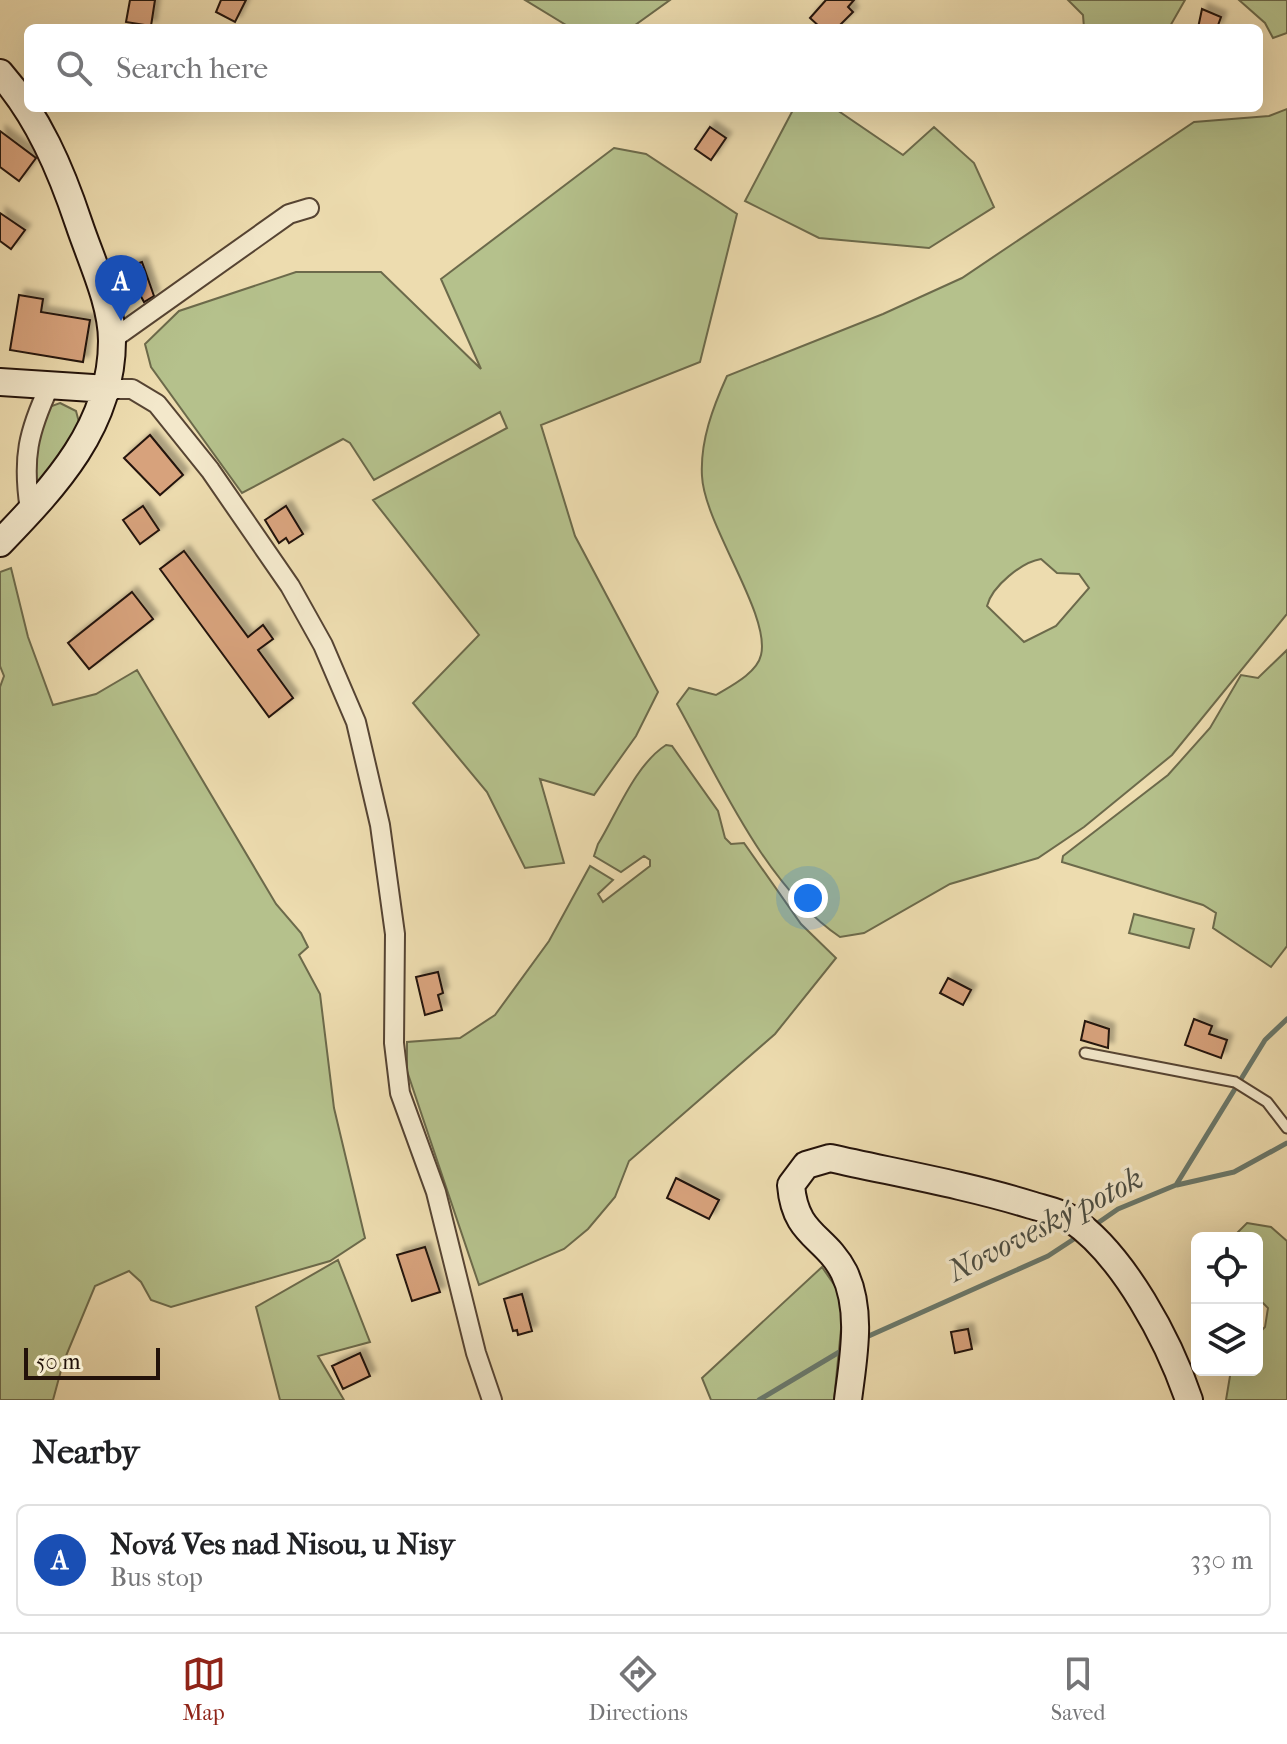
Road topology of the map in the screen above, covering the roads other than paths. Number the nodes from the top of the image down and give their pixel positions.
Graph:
1 (0, 73) edge
2 (24, 105) edge
3 (28, 112) edge
4 (309, 208) dead end
5 (113, 339) junction
6 (0, 382) edge
7 (50, 385) junction
8 (108, 389) junction
9 (30, 510) junction
10 (0, 543) edge
11 (1085, 1053) dead end
12 (1287, 1128) edge
13 (492, 1400) edge
14 (848, 1400) edge
15 (1189, 1400) edge

1 - 2 street
3 - 5 street
4 - 5 street
5 - 8 street
6 - 7 street
7 - 8 street
7 - 9 street
8 - 9 street
8 - 13 street
9 - 10 street
11 - 12 lane
14 - 15 street

